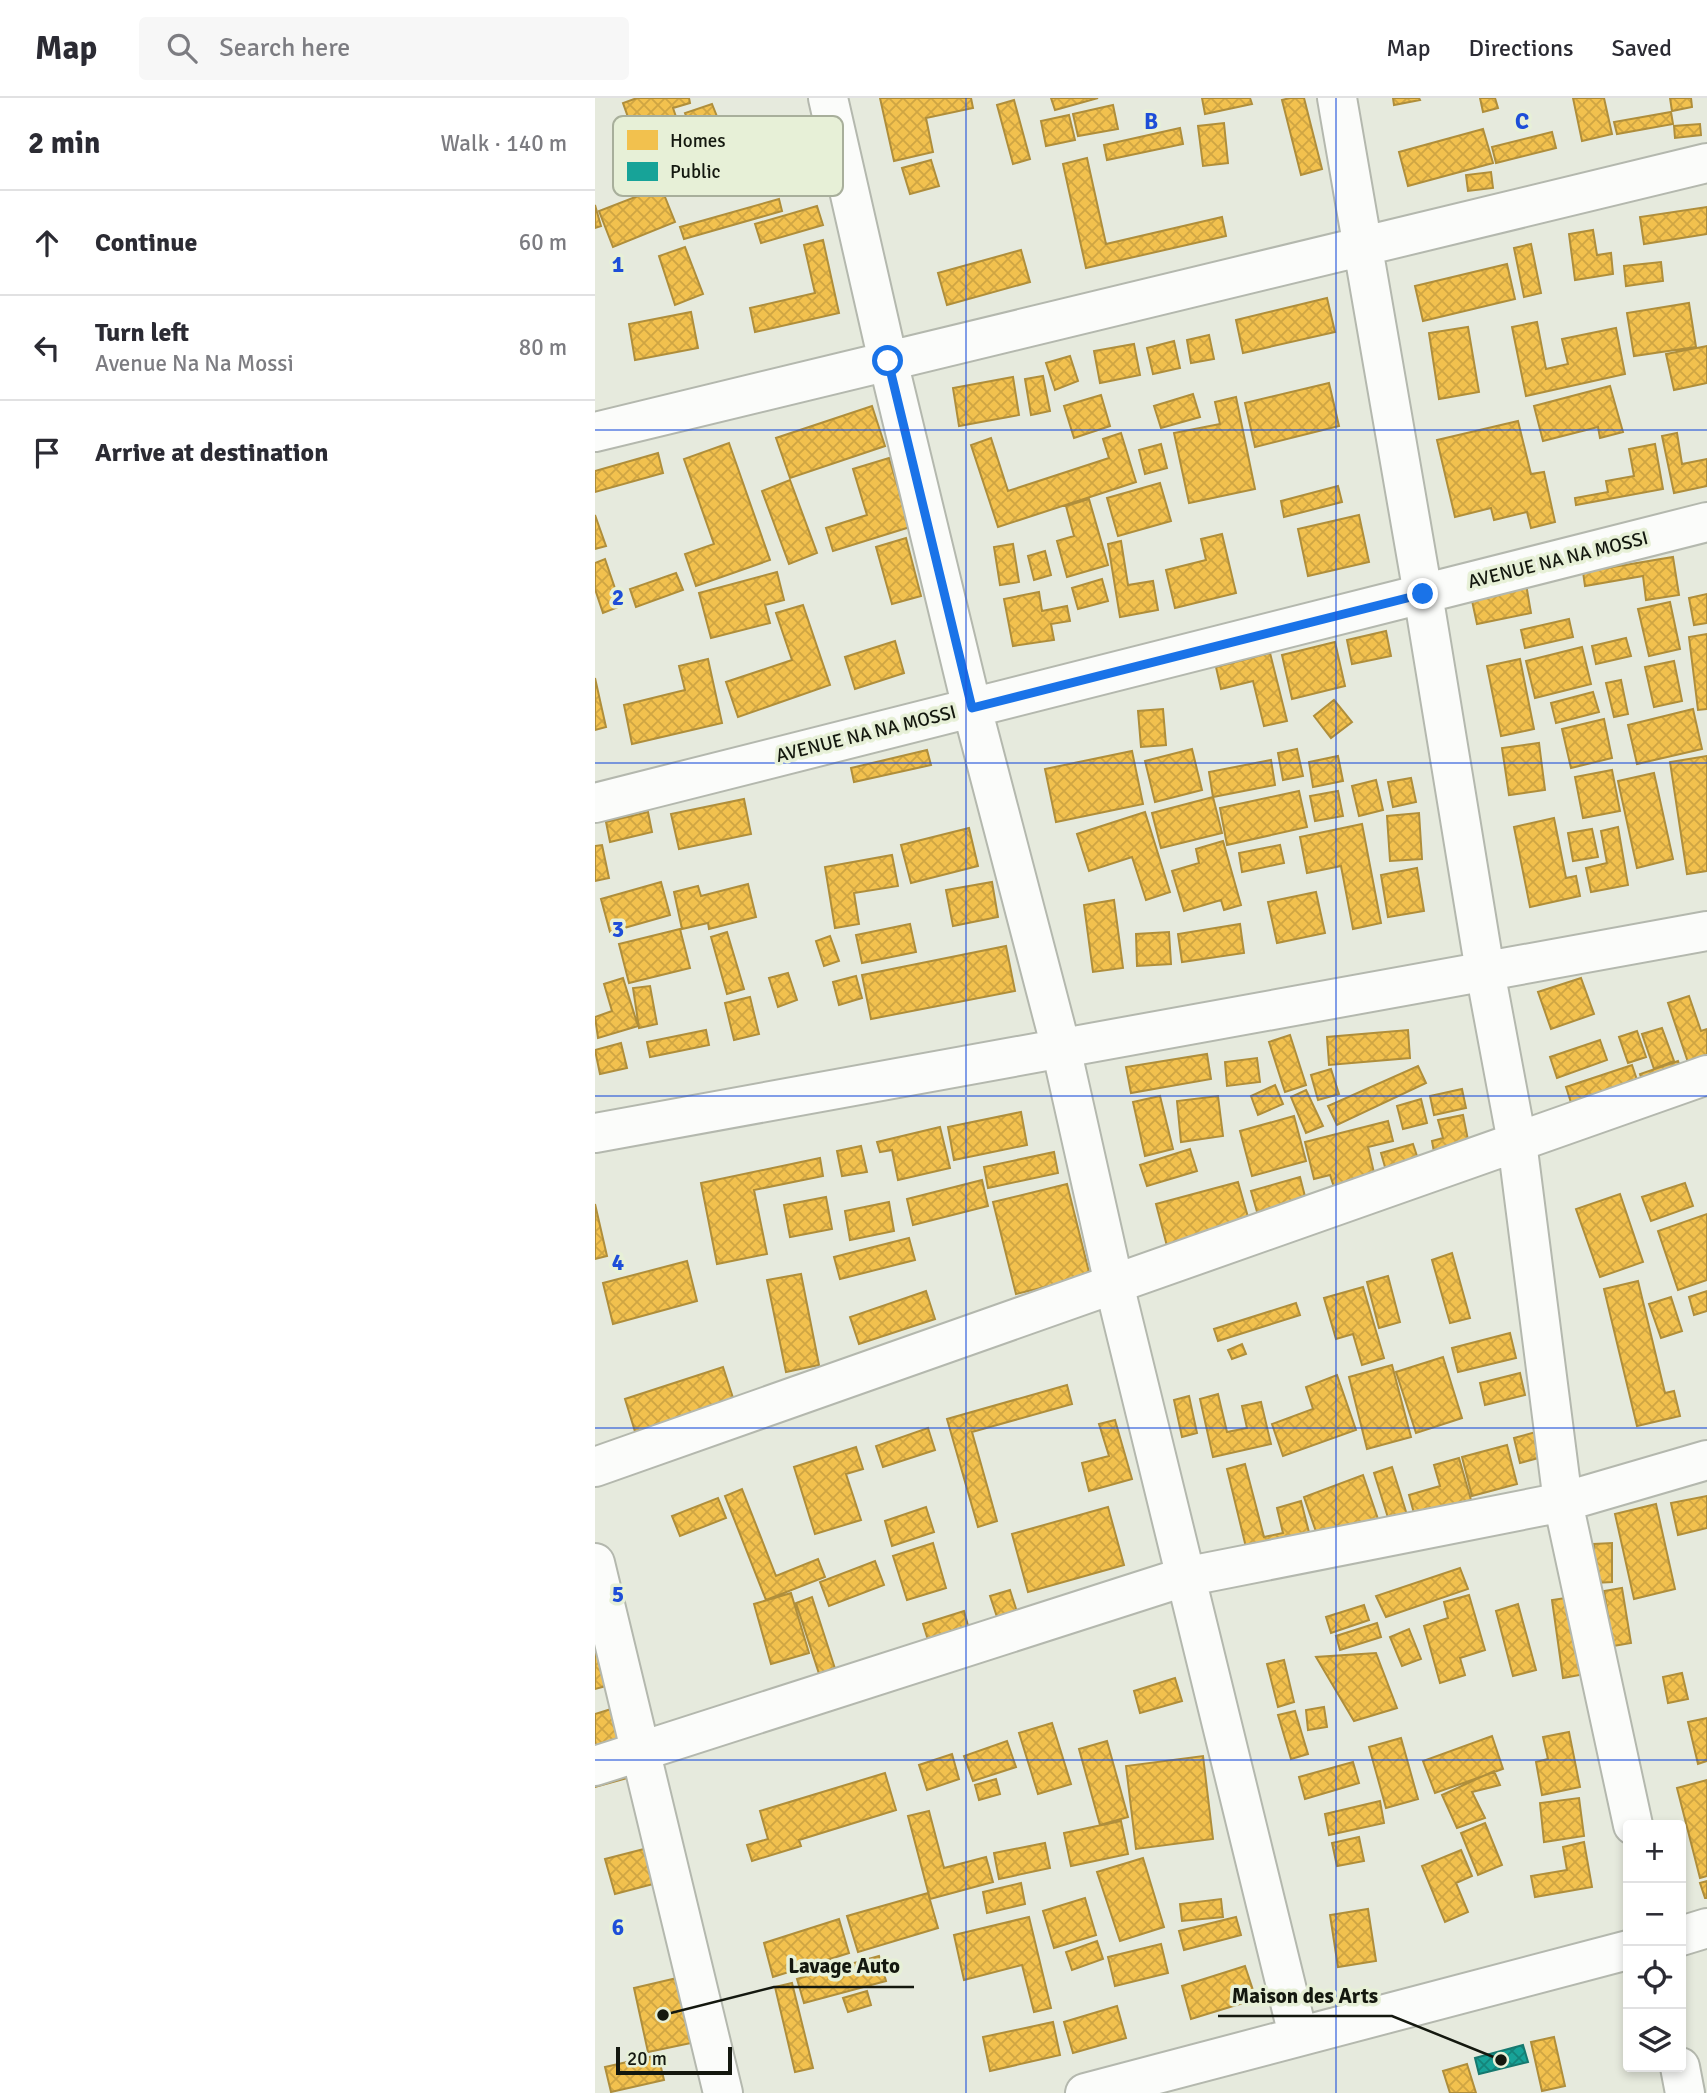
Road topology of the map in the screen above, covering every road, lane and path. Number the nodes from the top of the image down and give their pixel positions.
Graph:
1 (828, 98) edge
2 (1337, 98) edge
3 (832, 116) edge
4 (1707, 163) edge
5 (843, 164) edge
6 (1363, 246) junction
7 (888, 361) junction
8 (595, 432) edge
9 (1707, 522) edge
10 (1423, 594) junction
11 (972, 708) junction
12 (595, 803) edge
13 (1707, 930) edge
14 (1485, 971) junction
15 (1061, 1048) junction
16 (1707, 1074) edge
17 (595, 1133) edge
18 (1517, 1142) junction
19 (1114, 1284) junction
20 (1707, 1460) edge
21 (595, 1467) edge
22 (1563, 1502) junction
23 (595, 1563) edge
24 (1184, 1577) junction
25 (641, 1751) junction
26 (595, 1766) edge
27 (1632, 1820) edge
28 (1707, 1928) edge
29 (1686, 1934) edge
30 (1623, 1951) edge
31 (1298, 2035) junction
32 (1681, 2072) edge
33 (723, 2093) edge
34 (1085, 2093) edge
35 (1685, 2093) edge

1 - 3 street
2 - 6 street
4 - 6 street
5 - 7 street
6 - 7 street
6 - 10 street
7 - 8 street
7 - 11 street
9 - 10 street, AVENUE NA NA MOSSI
10 - 11 street, AVENUE NA NA MOSSI
10 - 14 street
11 - 12 street, AVENUE NA NA MOSSI
11 - 15 street
13 - 14 street
14 - 15 street
14 - 18 street
15 - 17 street
15 - 19 street
16 - 18 street
18 - 19 street
18 - 22 street
19 - 21 street
19 - 24 street
20 - 22 street
22 - 24 street
22 - 27 street
23 - 25 street
24 - 25 street
24 - 31 street
25 - 26 street
25 - 33 street
28 - 29 street
30 - 31 street
31 - 34 street
32 - 35 street

